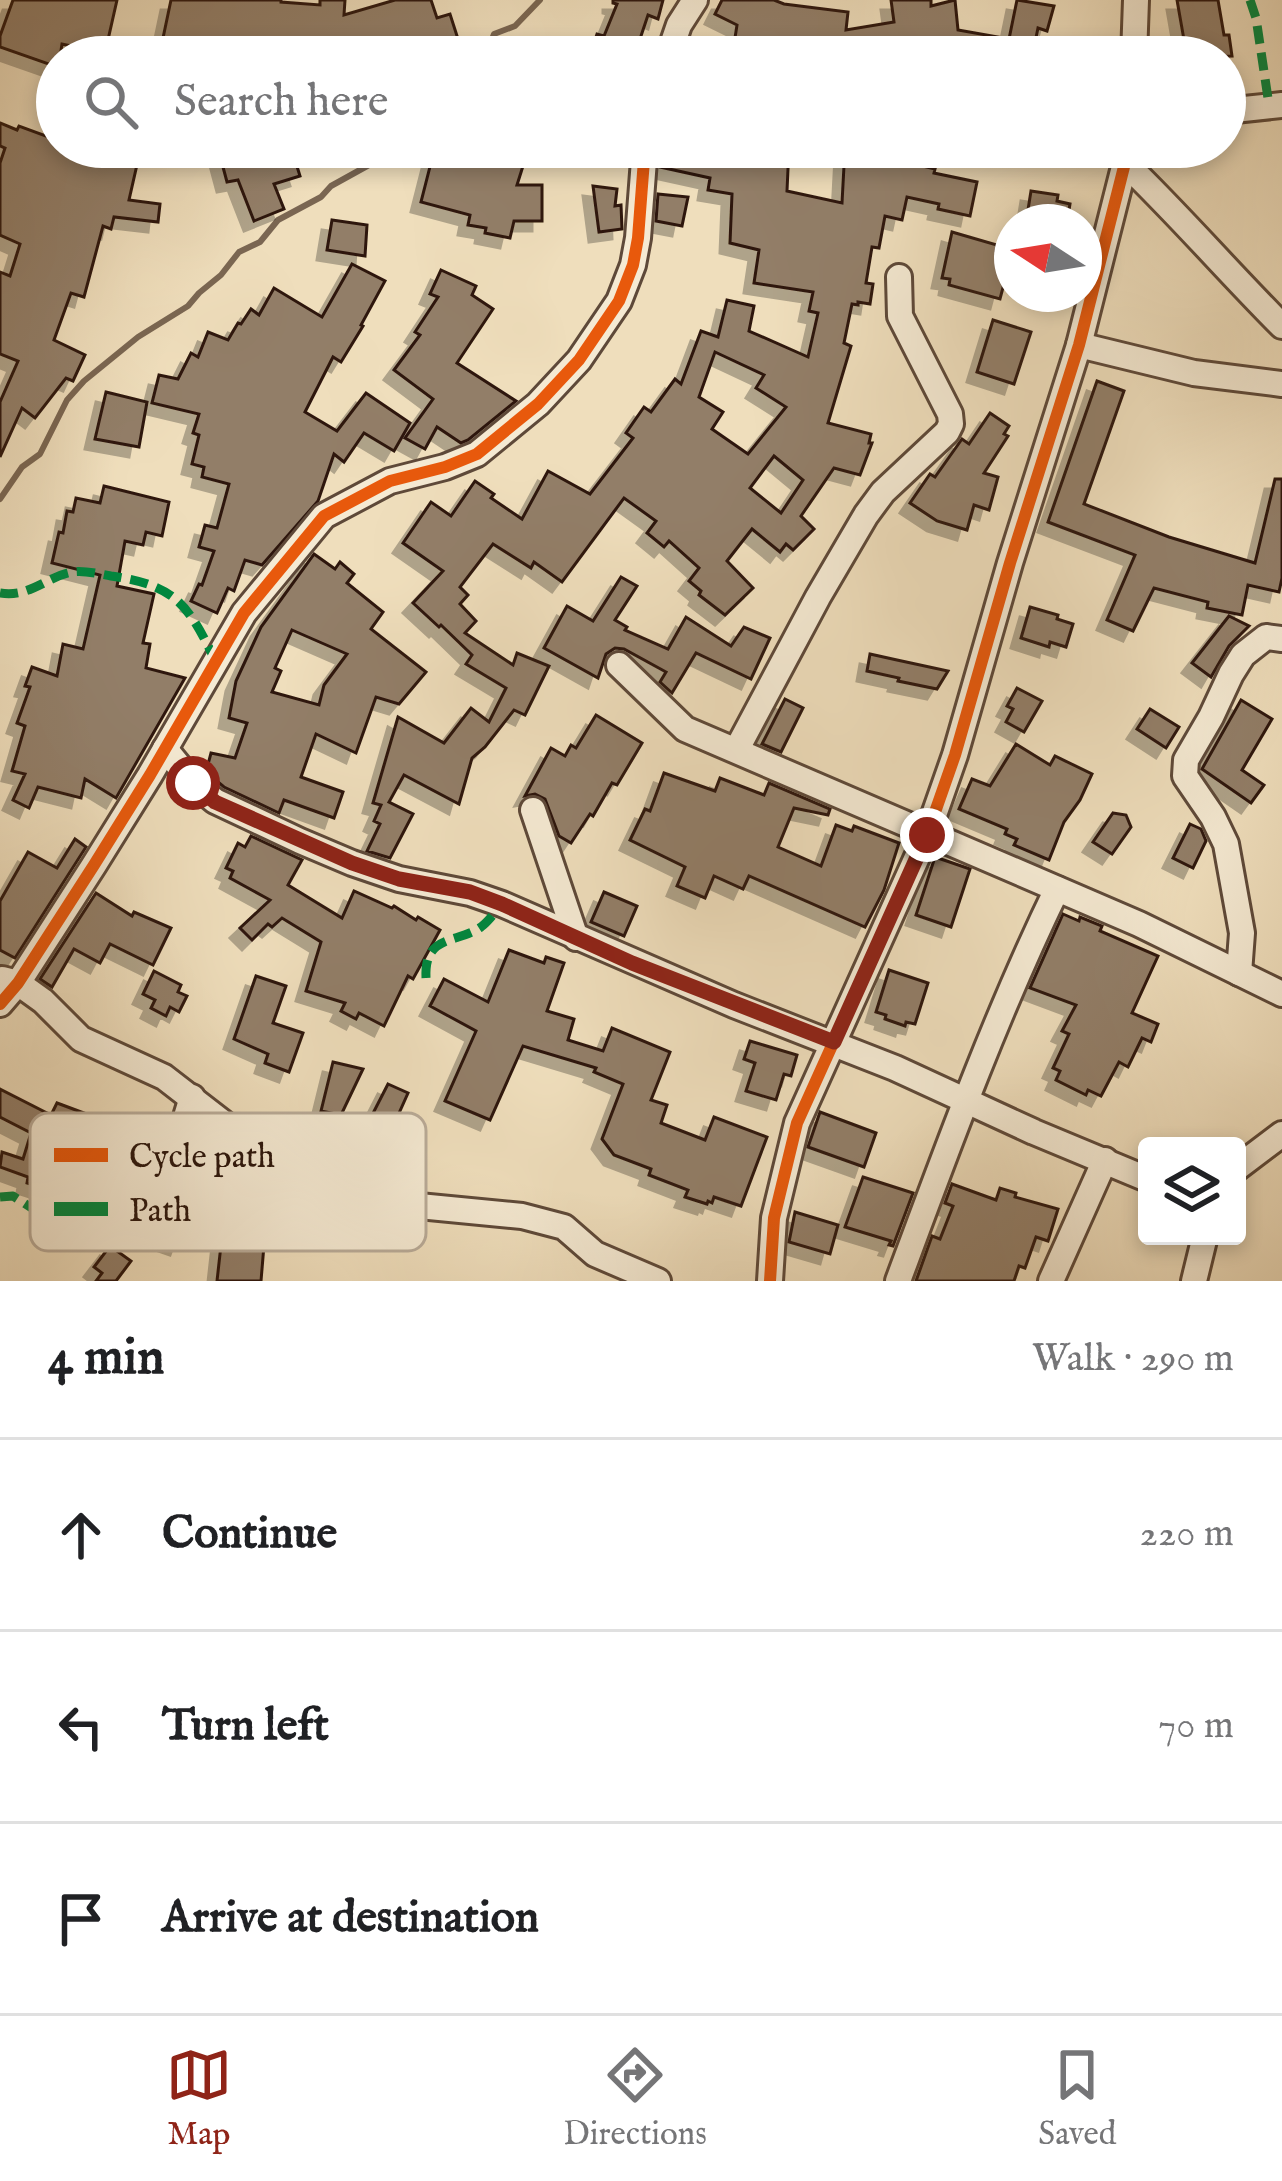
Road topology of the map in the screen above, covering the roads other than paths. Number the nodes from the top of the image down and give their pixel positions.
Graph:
1 (695, 0) edge
2 (1136, 0) edge
3 (675, 36) edge
4 (1135, 36) edge
5 (1282, 105) edge
6 (1246, 109) edge
7 (643, 168) edge
8 (1125, 168) edge
9 (1139, 168) edge
10 (899, 277) dead end
11 (1282, 326) edge
12 (1079, 345) junction
13 (1282, 385) edge
14 (1282, 639) edge
15 (619, 665) dead end
16 (165, 749) junction
17 (737, 749) junction
18 (533, 810) dead end
19 (927, 835) junction
20 (1057, 889) junction
21 (576, 938) junction
22 (1239, 973) junction
23 (9, 981) edge
24 (1282, 994) edge
25 (0, 1004) edge
26 (834, 1042) junction
27 (192, 1096) junction
28 (964, 1100) junction
29 (187, 1113) edge
30 (213, 1113) edge
31 (1282, 1134) edge
32 (1105, 1160) junction
33 (1246, 1161) edge
34 (1138, 1175) edge
35 (426, 1207) edge
36 (1202, 1245) edge
37 (658, 1281) edge
38 (770, 1281) edge
39 (898, 1281) edge
40 (1051, 1281) edge
41 (1194, 1281) edge

1 - 3 street
2 - 4 street
5 - 6 street
7 - 16 street
8 - 12 street
9 - 11 street
10 - 17 street
12 - 13 street
12 - 19 street
14 - 22 street
15 - 17 street
16 - 21 street
16 - 23 street
17 - 19 street
18 - 21 street
19 - 20 street
19 - 26 street
20 - 22 street
20 - 28 street
21 - 26 street
22 - 24 street
23 - 25 street
23 - 27 street
26 - 28 street
26 - 38 street
27 - 29 street
27 - 30 street
28 - 32 street
28 - 39 street
31 - 33 street
32 - 34 street
32 - 40 street
35 - 37 street
36 - 41 street

